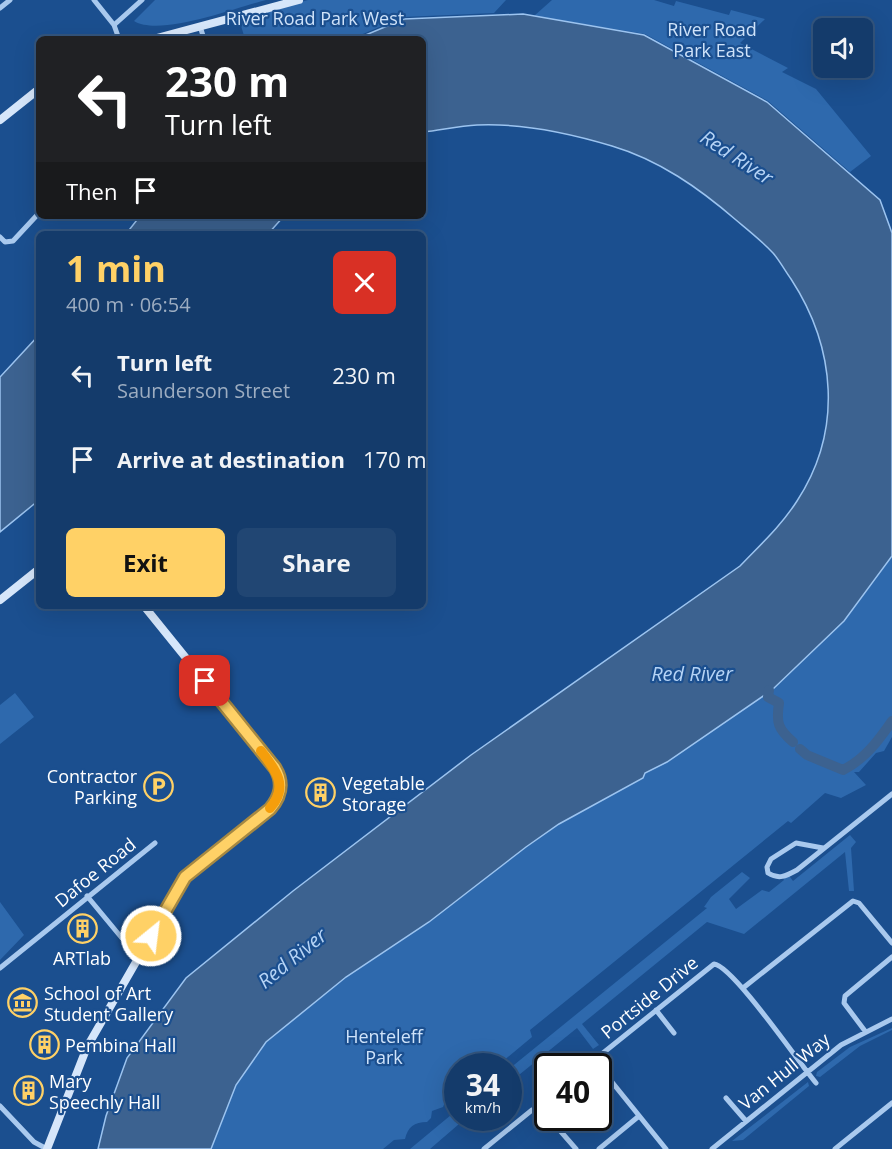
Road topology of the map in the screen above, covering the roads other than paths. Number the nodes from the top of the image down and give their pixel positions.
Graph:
1 (10, 0) edge
2 (94, 0) edge
3 (142, 0) edge
4 (299, 0) edge
5 (0, 8) edge
6 (114, 25) junction
7 (200, 26) junction
8 (118, 36) edge
9 (164, 36) edge
10 (203, 36) edge
11 (36, 91) edge
12 (0, 120) edge
13 (36, 216) edge
14 (0, 237) edge
15 (36, 571) edge
16 (0, 600) edge
17 (146, 609) edge
18 (892, 795) edge
19 (156, 843) dead end
20 (823, 848) junction
21 (87, 896) junction
22 (892, 942) edge
23 (141, 954) junction
24 (892, 957) edge
25 (3, 966) edge
26 (742, 988) junction
27 (656, 1010) junction
28 (892, 1020) edge
29 (865, 1031) junction
30 (674, 1033) dead end
31 (807, 1072) junction
32 (816, 1083) dead end
33 (726, 1098) dead end
34 (892, 1103) edge
35 (0, 1106) edge
36 (534, 1110) edge
37 (639, 1116) junction
38 (746, 1121) junction
39 (561, 1131) edge
40 (47, 1149) edge
41 (484, 1149) edge
42 (576, 1149) edge
43 (599, 1149) edge
44 (666, 1149) edge
45 (712, 1149) edge
46 (835, 1149) edge

1 - 5 street
2 - 6 street
3 - 6 street
4 - 7 street
6 - 8 street
7 - 9 street
7 - 10 street
11 - 12 street
13 - 14 street
15 - 16 street
17 - 23 street
18 - 20 street
19 - 21 street, Dafoe Road
20 - 20 street
21 - 23 street
21 - 25 street, Dafoe Road
22 - 26 street
23 - 40 street
24 - 29 street
26 - 27 street, Portside Drive
26 - 31 street, Portside Drive
27 - 30 street
27 - 37 street, Portside Drive
28 - 29 street, Van Hull Way
29 - 31 street, Van Hull Way
31 - 32 street, Portside Drive
31 - 38 street, Van Hull Way
33 - 38 street
34 - 46 street
35 - 40 street
36 - 41 street
37 - 43 street
37 - 44 street, Portside Drive
38 - 45 street, Van Hull Way
39 - 42 street

